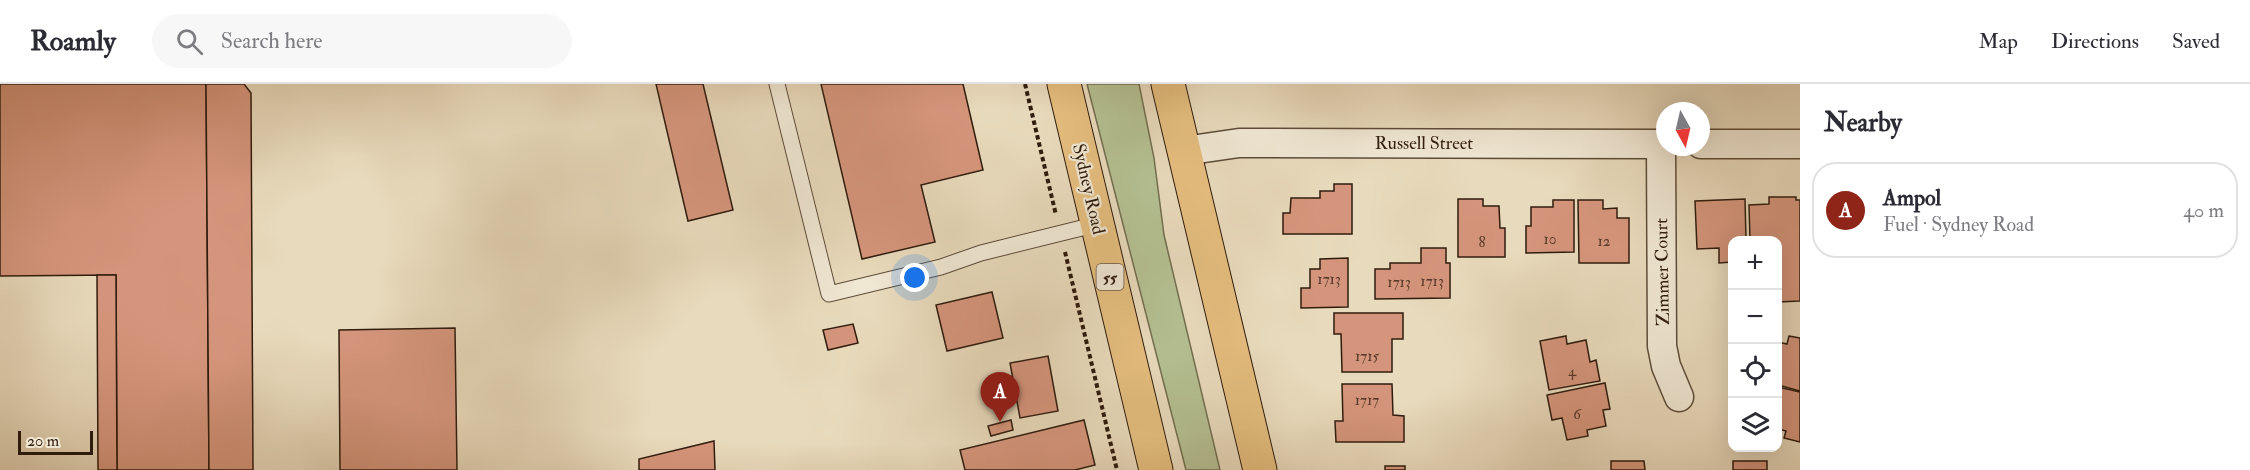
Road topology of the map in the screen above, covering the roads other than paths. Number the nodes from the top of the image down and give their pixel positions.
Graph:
1 (777, 84) edge
2 (1064, 84) edge
3 (1168, 84) edge
4 (1656, 144) edge
5 (1710, 144) edge
6 (1800, 144) edge
7 (1184, 151) junction
8 (1663, 156) edge
9 (1098, 224) junction
10 (1679, 397) dead end
11 (1156, 470) edge
12 (1260, 470) edge

1 - 9 lane
2 - 9 highway, Sydney Road / 55
3 - 7 highway
4 - 7 street, Russell Street
5 - 6 street
7 - 12 highway
8 - 10 street, Zimmer Court
9 - 11 highway, Sydney Road / 55

